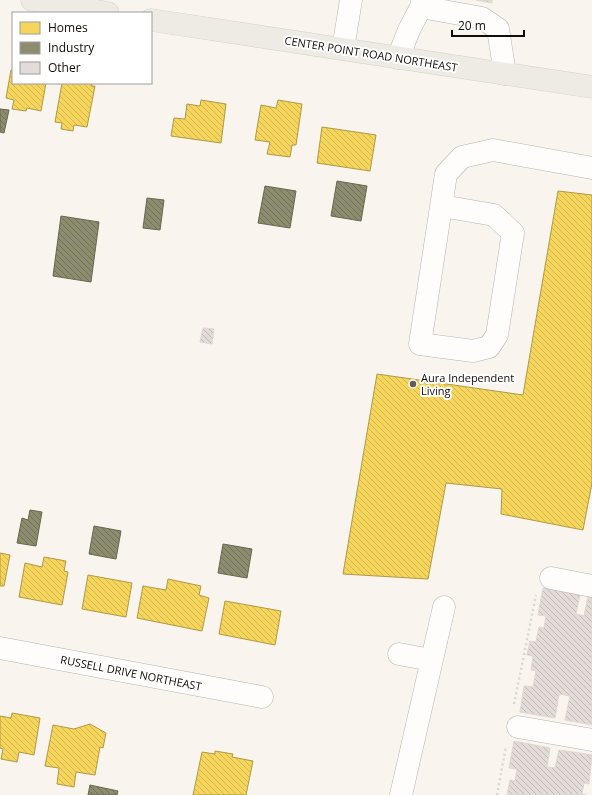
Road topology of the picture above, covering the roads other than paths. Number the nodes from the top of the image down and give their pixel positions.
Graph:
1 (37, 0) edge
2 (351, 0) edge
3 (421, 3) edge
4 (103, 12) edge
5 (152, 20) edge
6 (343, 49) junction
7 (398, 58) junction
8 (505, 74) junction
9 (592, 88) edge
10 (592, 168) edge
11 (442, 206) junction
12 (551, 578) road end
13 (592, 586) edge
14 (444, 607) dead end
15 (0, 648) edge
16 (399, 654) dead end
17 (431, 660) junction
18 (262, 697) dead end
19 (513, 726) road end
20 (592, 740) edge
21 (401, 795) edge

1 - 4 main road
2 - 6 street
3 - 7 street
3 - 8 street
5 - 6 main road, CENTER POINT ROAD NORTHEAST
6 - 7 main road, CENTER POINT ROAD NORTHEAST
7 - 8 main road, CENTER POINT ROAD NORTHEAST
8 - 9 main road, CENTER POINT ROAD NORTHEAST
10 - 11 street
11 - 11 street
12 - 13 street
14 - 17 street
15 - 18 street, RUSSELL DRIVE NORTHEAST
16 - 17 street
17 - 21 street
19 - 20 street

